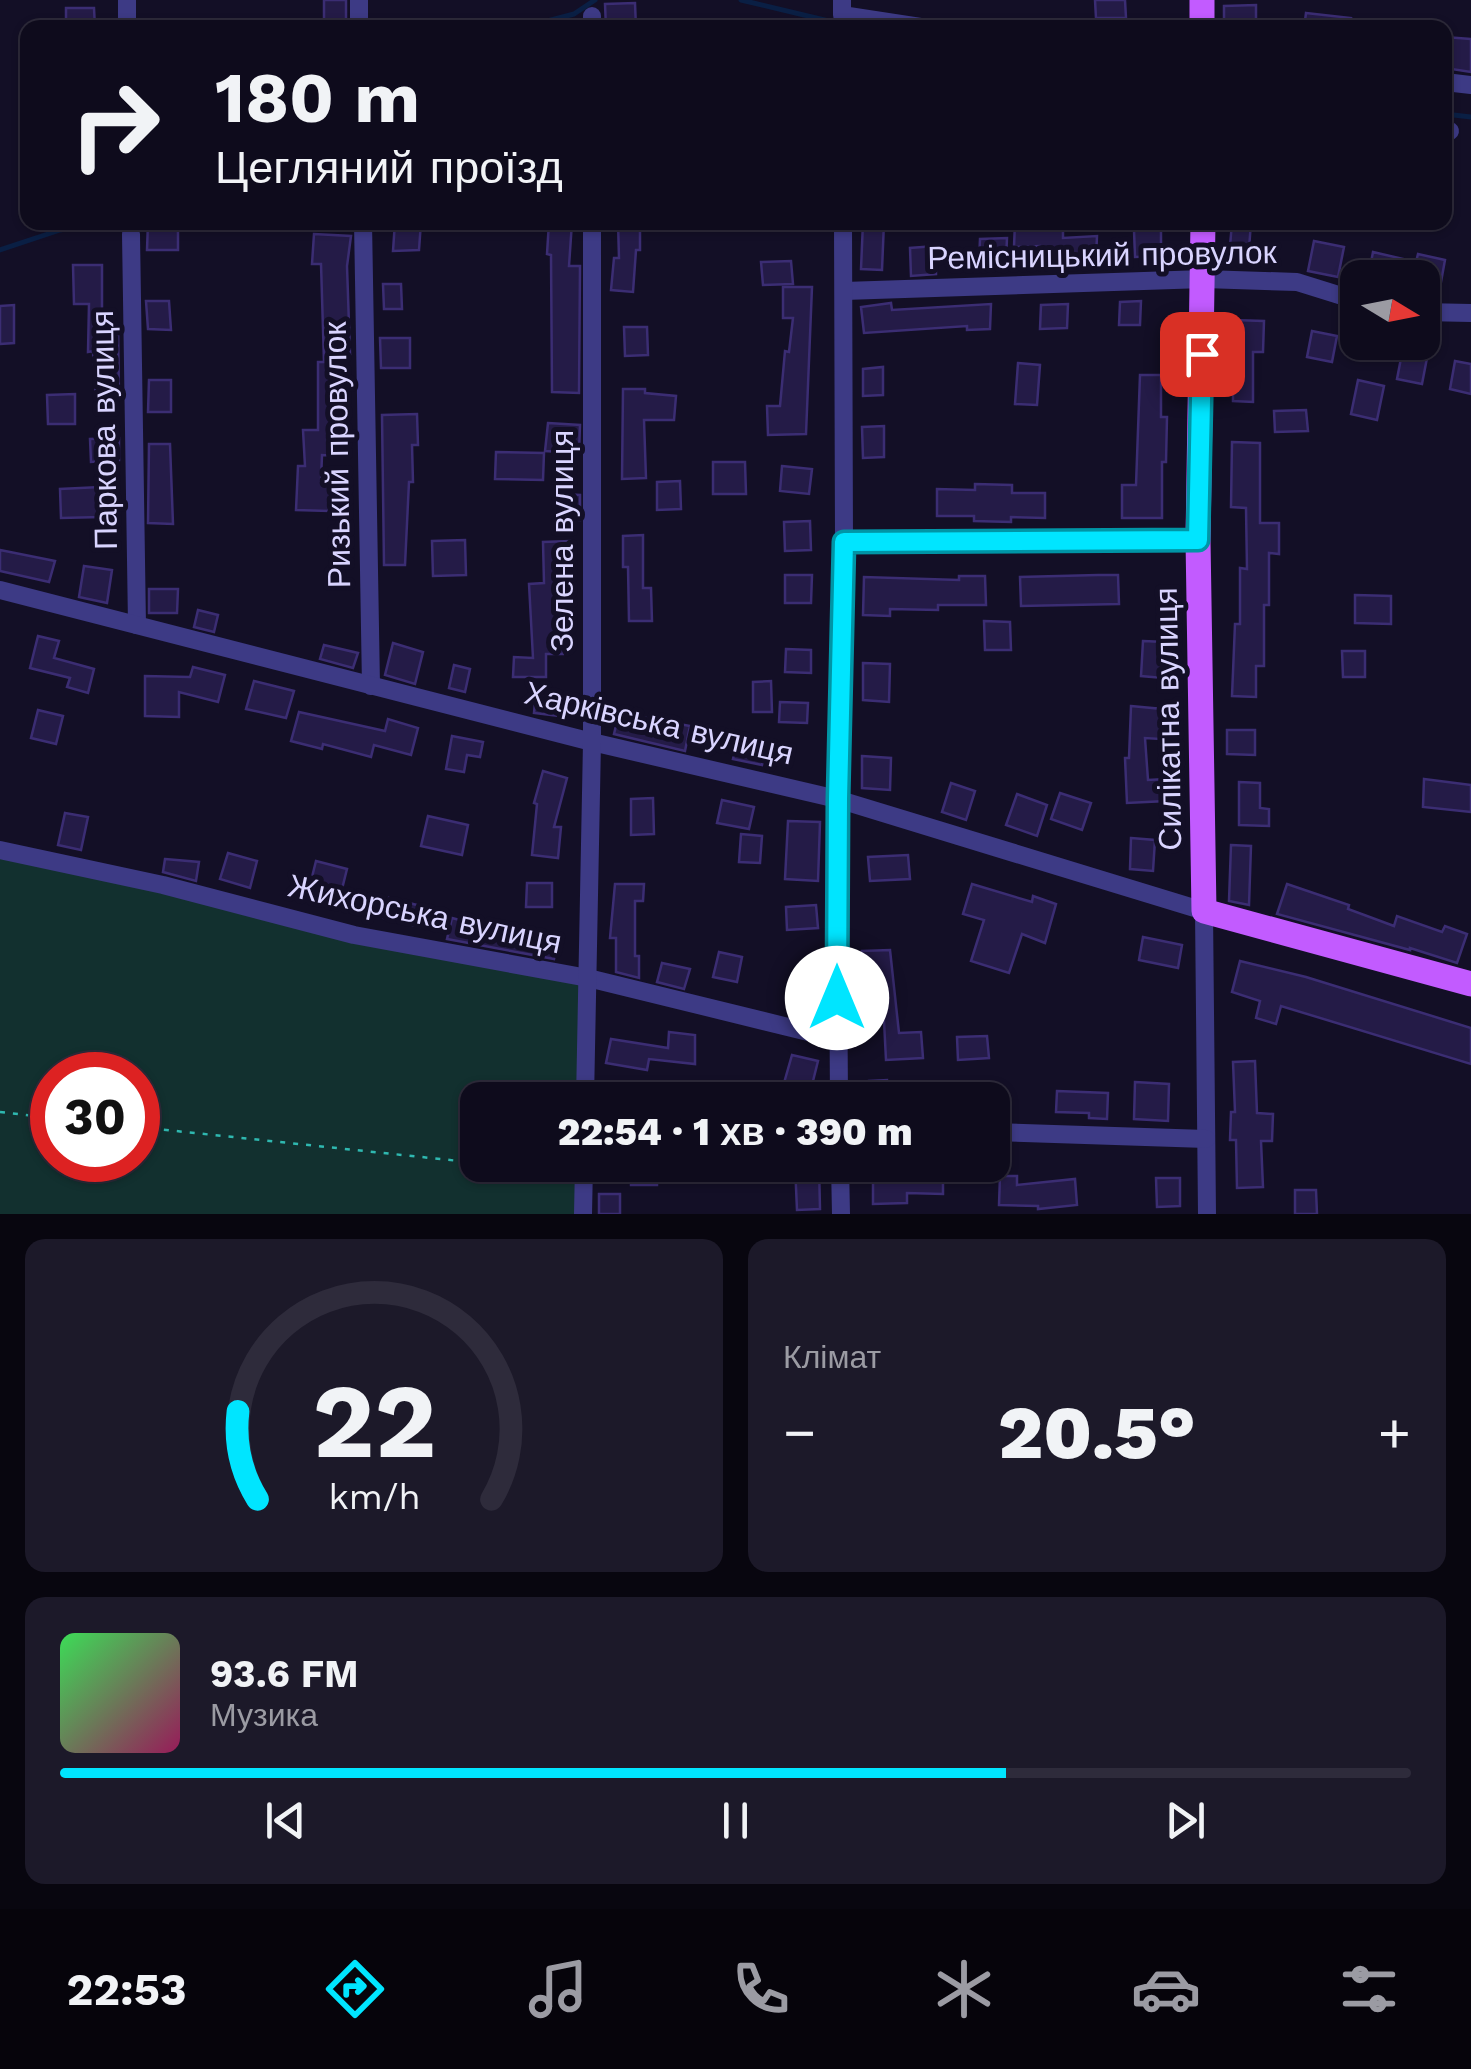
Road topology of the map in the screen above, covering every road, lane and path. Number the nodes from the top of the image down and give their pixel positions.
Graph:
1 (842, 0) edge
2 (875, 20) edge
3 (363, 230) edge
4 (592, 230) edge
5 (843, 230) edge
6 (1203, 230) edge
7 (130, 234) dead end
8 (1204, 279) junction
9 (844, 291) junction
10 (1340, 296) edge
11 (1440, 313) edge
12 (1471, 314) edge
13 (1198, 540) junction
14 (844, 542) junction
15 (0, 590) edge
16 (137, 625) junction
17 (371, 686) junction
18 (592, 742) junction
19 (838, 799) junction
20 (0, 850) edge
21 (1204, 912) junction
22 (588, 978) junction
23 (1471, 984) edge
24 (837, 1038) junction
25 (585, 1082) edge
26 (838, 1082) edge
27 (0, 1112) edge
28 (30, 1115) edge
29 (160, 1129) edge
30 (1010, 1133) edge
31 (1206, 1140) junction
32 (460, 1160) edge
33 (584, 1182) edge
34 (840, 1182) edge
35 (583, 1214) edge
36 (841, 1214) edge
37 (1206, 1214) edge

1 - 2 street
3 - 17 street, Ризький провулок
4 - 18 street, Зелена вулиця
5 - 9 street
6 - 8 main road, Силікатна вулиця
7 - 16 street, Паркова вулиця
8 - 9 street, Ремісницький провулок
8 - 10 street, Ремісницький провулок
8 - 13 main road, Силікатна вулиця
9 - 14 street
11 - 12 street
13 - 14 street
13 - 21 main road, Силікатна вулиця
14 - 19 street
15 - 16 street, Харківська вулиця
16 - 17 street, Харківська вулиця
17 - 18 street, Харківська вулиця
18 - 19 street, Харківська вулиця
18 - 22 street, Зелена вулиця
19 - 21 street, Харківська вулиця
19 - 24 street
20 - 22 street, Жихорська вулиця
21 - 23 main road, Харківська вулиця
21 - 31 street, Силікатна вулиця
22 - 24 street, Жихорська вулиця
22 - 25 street, Зелена вулиця
24 - 26 street
27 - 28 path
29 - 32 path
30 - 31 street
31 - 37 street, Силікатна вулиця
33 - 35 street
34 - 36 street

